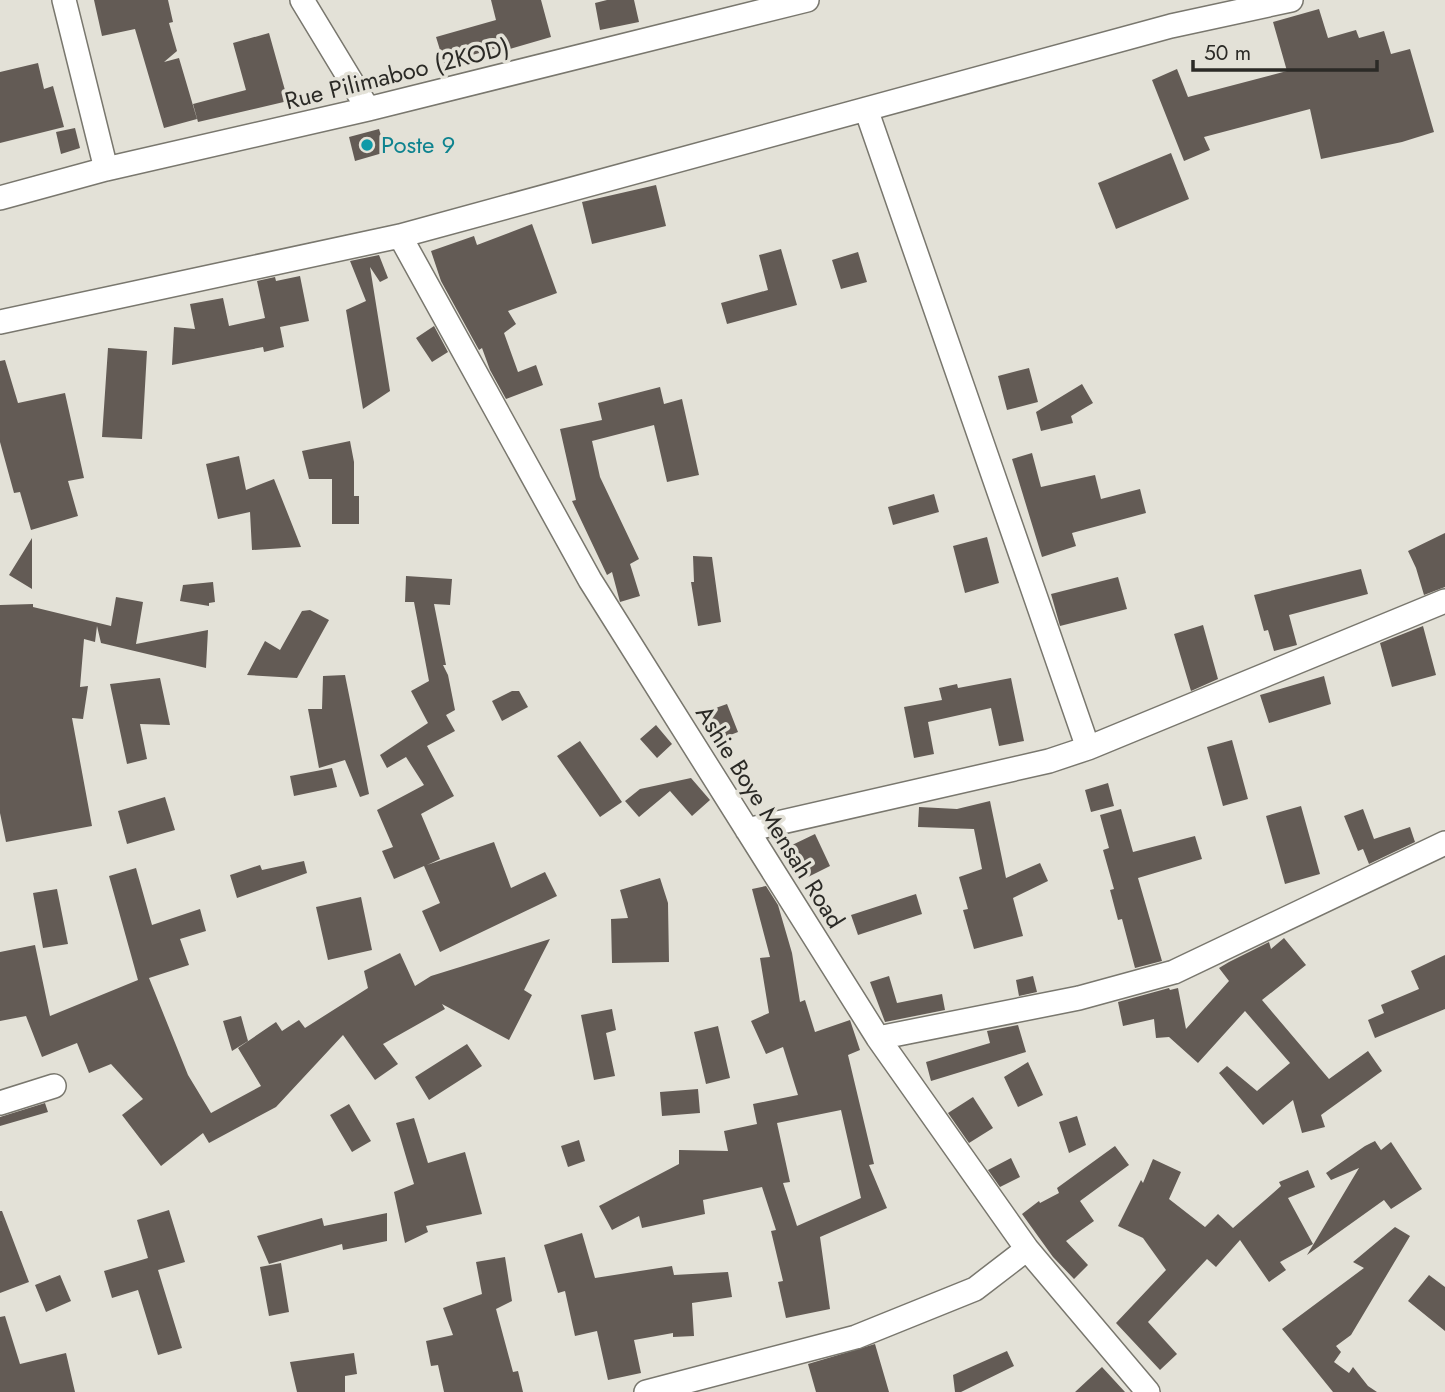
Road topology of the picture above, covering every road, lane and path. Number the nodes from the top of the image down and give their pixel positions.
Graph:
1 (64, 0) edge
2 (302, 0) edge
3 (807, 0) edge
4 (1291, 0) edge
5 (368, 109) junction
6 (866, 109) junction
7 (106, 169) junction
8 (0, 198) edge
9 (401, 236) junction
10 (0, 322) edge
11 (1445, 601) edge
12 (1088, 748) junction
13 (747, 830) junction
14 (1445, 843) edge
15 (878, 1038) junction
16 (54, 1086) dead end
17 (0, 1103) edge
18 (1027, 1249) junction
19 (646, 1392) edge
20 (1148, 1392) edge

1 - 7 street
2 - 5 street
3 - 5 street, Rue Pilimaboo (2KOD)
4 - 6 street
5 - 7 street, Rue Pilimaboo (2KOD)
6 - 9 street
6 - 12 street
7 - 8 street, Rue Pilimaboo (2KOD)
9 - 10 street
9 - 13 street, Ashie Boye Mensah Road
11 - 12 street
12 - 13 street
13 - 15 street, Ashie Boye Mensah Road
14 - 15 street
15 - 18 street, Ashie Boye Mensah Road
16 - 17 street
18 - 19 street
18 - 20 street, Ashie Boye Mensah Road

